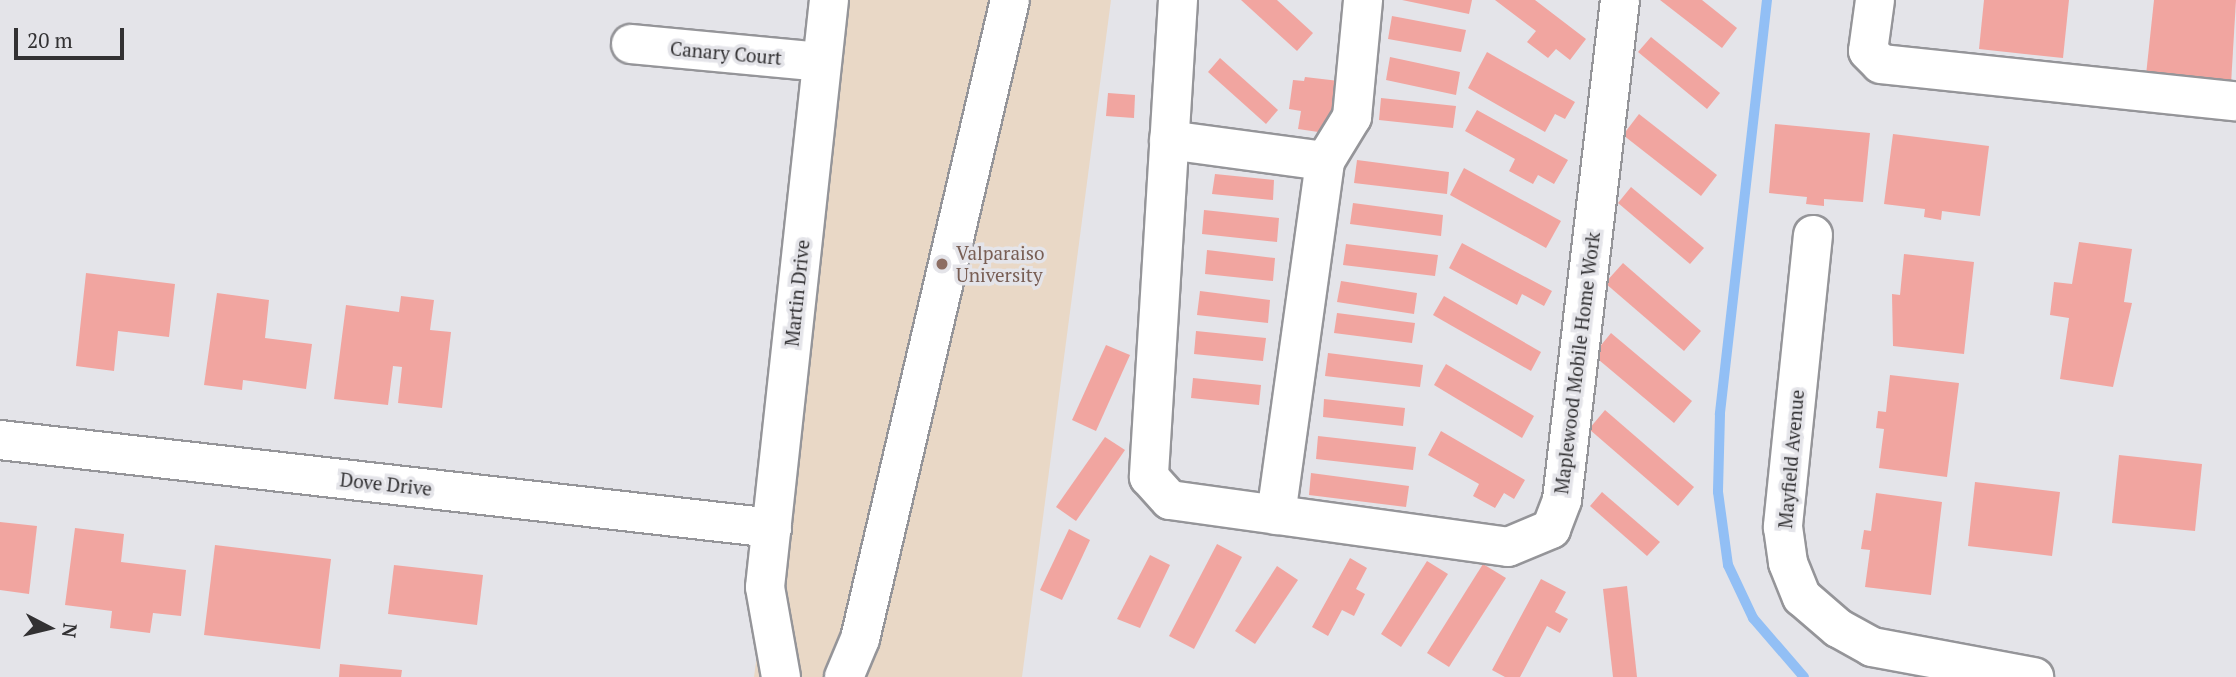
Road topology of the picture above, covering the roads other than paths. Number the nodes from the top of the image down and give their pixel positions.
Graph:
1 (829, 0) edge
2 (1010, 0) edge
3 (1178, 0) edge
4 (1363, 0) edge
5 (1620, 0) edge
6 (1875, 0) edge
7 (631, 44) dead end
8 (820, 62) junction
9 (2236, 101) edge
10 (1169, 140) junction
11 (1325, 162) junction
12 (1813, 235) dead end
13 (0, 440) edge
14 (1276, 514) junction
15 (772, 528) junction
16 (781, 677) edge
17 (844, 677) edge
18 (2034, 677) edge

1 - 8 street, Martin Drive
2 - 17 street
3 - 10 street, Maplewood Mobile Home Work
4 - 11 street
5 - 14 street, Maplewood Mobile Home Work
6 - 9 street
7 - 8 street, Canary Court
8 - 15 street, Martin Drive
10 - 11 street
10 - 14 street, Maplewood Mobile Home Work
11 - 14 street
12 - 18 street, Mayfield Avenue
13 - 15 street, Dove Drive
15 - 16 street, Martin Drive

